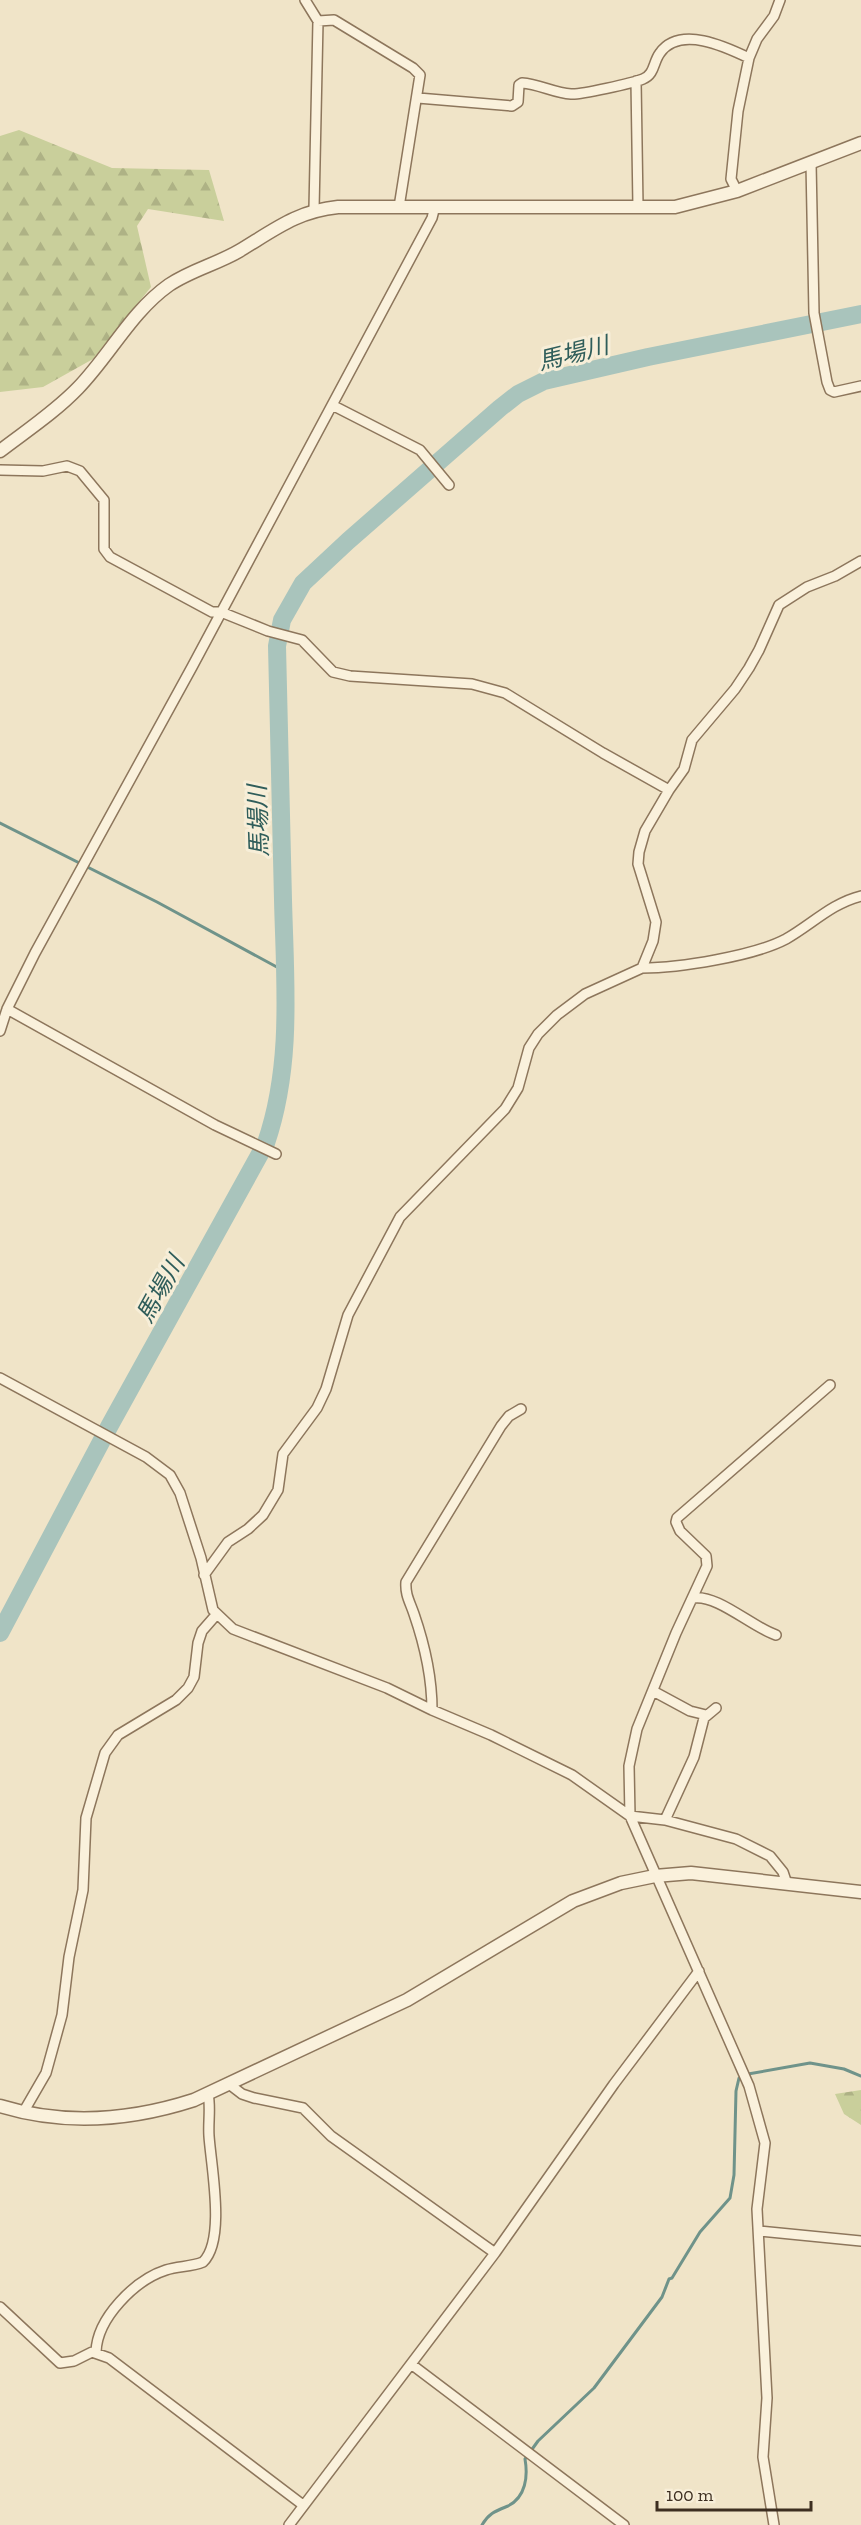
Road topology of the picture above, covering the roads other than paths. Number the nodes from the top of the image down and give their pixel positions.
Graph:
1 (305, 0) edge
2 (780, 0) edge
3 (318, 21) junction
4 (749, 58) junction
5 (636, 81) junction
6 (417, 98) junction
7 (861, 143) edge
8 (811, 163) junction
9 (737, 191) junction
10 (435, 206) junction
11 (399, 207) junction
12 (638, 207) junction
13 (315, 209) junction
14 (861, 386) edge
15 (332, 405) junction
16 (0, 451) edge
17 (0, 470) edge
18 (449, 485) dead end
19 (861, 561) edge
20 (221, 612) junction
21 (669, 790) junction
22 (861, 896) edge
23 (642, 968) junction
24 (7, 1009) junction
25 (0, 1031) edge
26 (276, 1155) dead end
27 (0, 1378) edge
28 (830, 1385) dead end
29 (521, 1409) dead end
30 (204, 1575) junction
31 (693, 1598) junction
32 (216, 1615) junction
33 (776, 1635) dead end
34 (652, 1691) junction
35 (716, 1708) dead end
36 (432, 1710) junction
37 (706, 1715) junction
38 (630, 1816) junction
39 (665, 1820) junction
40 (655, 1876) junction
41 (787, 1884) junction
42 (861, 1892) edge
43 (699, 1971) junction
44 (228, 2084) junction
45 (208, 2094) junction
46 (2, 2110) edge
47 (24, 2111) junction
48 (759, 2231) junction
49 (861, 2241) edge
50 (495, 2253) junction
51 (0, 2307) edge
52 (96, 2352) junction
53 (411, 2364) junction
54 (303, 2505) junction
55 (288, 2525) edge
56 (624, 2525) edge
57 (774, 2525) edge

1 - 3 street
2 - 4 street
3 - 6 street
3 - 13 street
4 - 5 street
4 - 9 street
5 - 6 street
5 - 12 street
6 - 11 street
7 - 8 street
8 - 9 street
8 - 14 street
9 - 12 street
10 - 11 street
10 - 12 street
10 - 15 street
11 - 13 street
13 - 16 street
15 - 18 street
15 - 20 street
17 - 20 street
19 - 21 street
20 - 21 street
20 - 24 street
21 - 23 street
22 - 23 street
23 - 30 street
24 - 25 street
24 - 26 street
27 - 30 street
28 - 31 street
29 - 36 street
30 - 32 street
31 - 33 street
31 - 34 street
32 - 36 street
32 - 47 street
34 - 37 street
34 - 38 street
35 - 37 street
36 - 38 street
37 - 39 street
38 - 39 street
38 - 40 street
39 - 41 street
40 - 41 street
40 - 43 street
40 - 44 street
41 - 42 street
43 - 48 street
43 - 50 street
44 - 45 street
44 - 50 street
45 - 47 street
45 - 52 street
46 - 47 street
48 - 49 street
48 - 57 street
50 - 53 street
51 - 52 street
52 - 54 street
53 - 54 street
53 - 56 street
54 - 55 street

